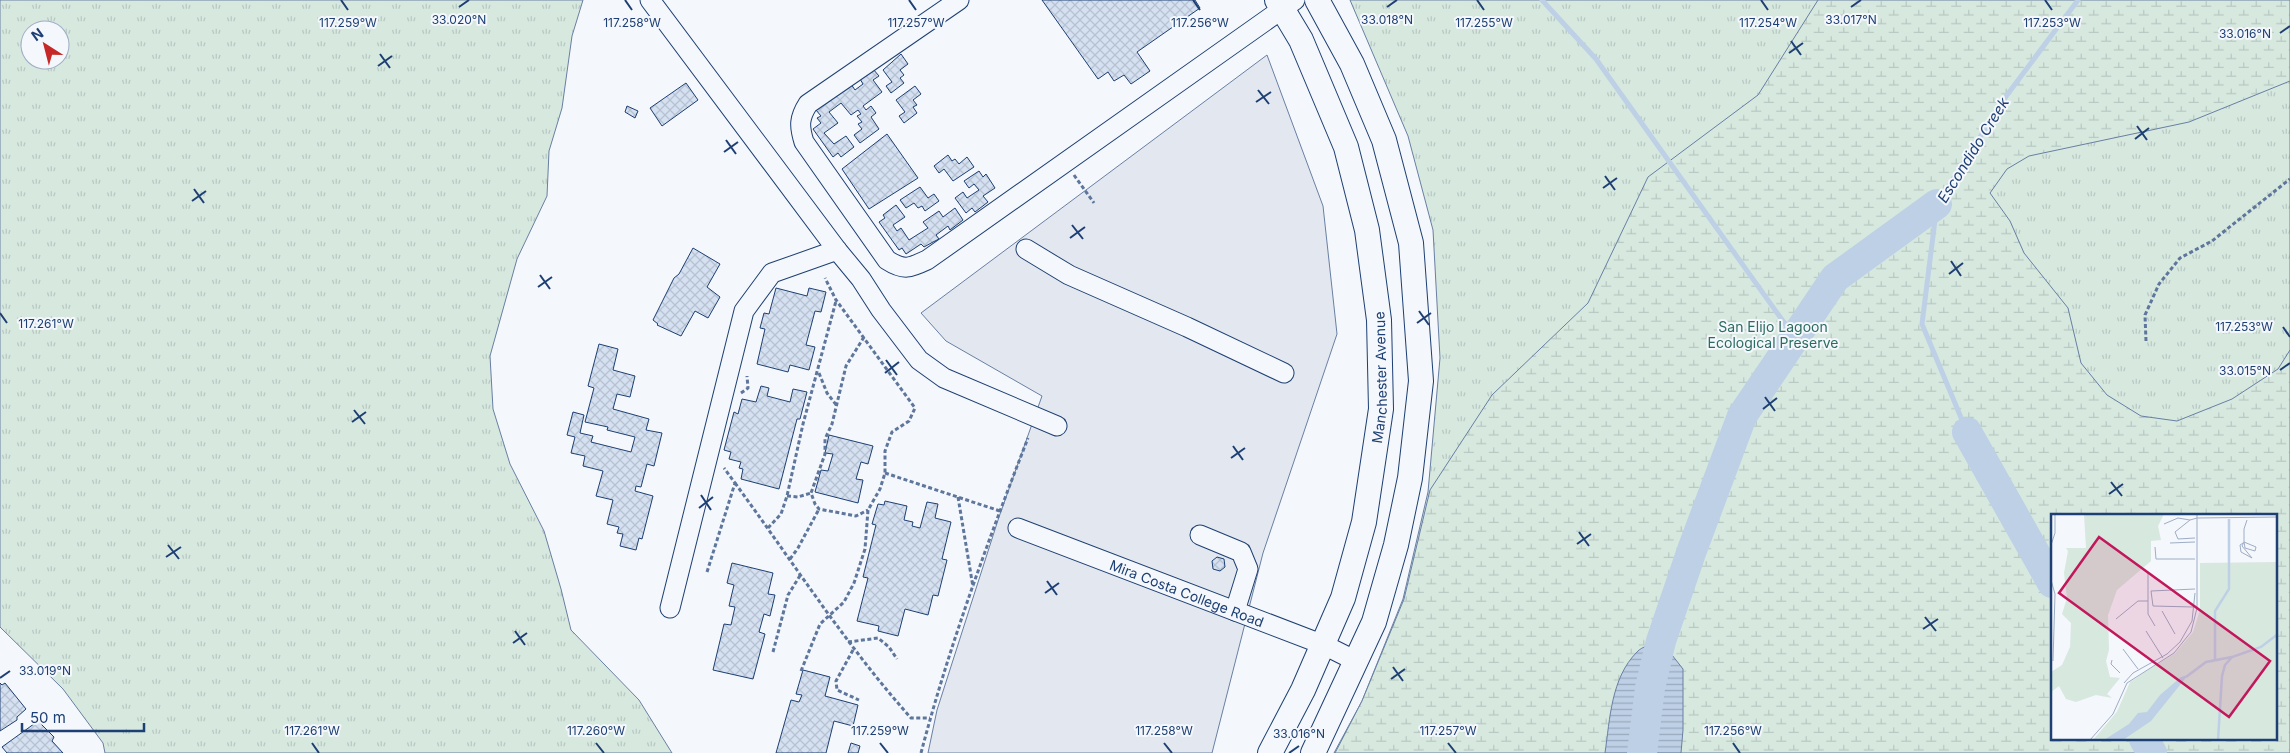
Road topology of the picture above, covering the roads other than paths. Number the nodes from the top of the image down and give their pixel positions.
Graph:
1 (650, 0) edge
2 (959, 0) edge
3 (1318, 0) edge
4 (1285, 3) edge
5 (1026, 249) dead end
6 (837, 250) junction
7 (1284, 373) dead end
8 (1057, 426) dead end
9 (1018, 528) dead end
10 (1200, 535) dead end
11 (670, 608) dead end
12 (1235, 611) junction
13 (1324, 645) junction
14 (1356, 661) junction
15 (1270, 753) edge
16 (1313, 753) edge

1 - 6 street
2 - 4 street
3 - 14 main road
4 - 13 main road, Manchester Avenue
5 - 7 street
6 - 8 street
6 - 11 street
9 - 12 street, Mira Costa College Road
10 - 12 street
12 - 13 street, Mira Costa College Road
13 - 14 street, Mira Costa College Road
13 - 15 main road, Manchester Avenue
14 - 16 main road

